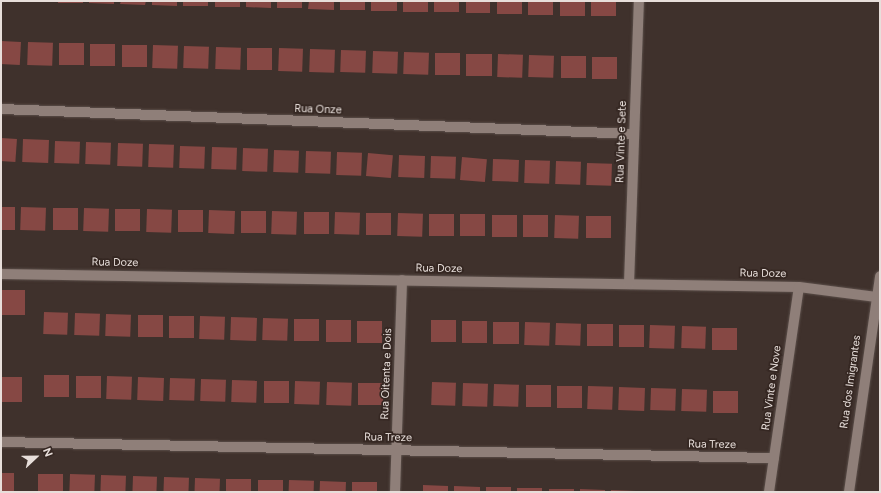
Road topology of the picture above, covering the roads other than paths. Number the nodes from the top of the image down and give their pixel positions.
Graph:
1 (639, 1) edge
2 (1, 109) edge
3 (634, 134) junction
4 (1, 274) edge
5 (880, 276) edge
6 (402, 280) junction
7 (629, 284) junction
8 (799, 287) junction
9 (876, 297) junction
10 (1, 442) edge
11 (396, 450) junction
12 (774, 458) junction
13 (395, 492) edge
14 (769, 492) edge
15 (849, 492) edge

1 - 3 street, Rua Vinte e Sete
2 - 3 street, Rua Onze
3 - 7 street, Rua Vinte e Sete
4 - 6 street, Rua Doze
5 - 9 street, Rua dos Imigrantes
6 - 7 street, Rua Doze
6 - 11 street, Rua Oitenta e Dois
7 - 8 street, Rua Doze
8 - 9 street, Rua Doze
8 - 12 street, Rua Vinte e Nove
9 - 15 street, Rua dos Imigrantes
10 - 11 street, Rua Treze
11 - 12 street, Rua Treze
11 - 13 street, Rua Oitenta e Dois
12 - 14 street, Rua Vinte e Nove

